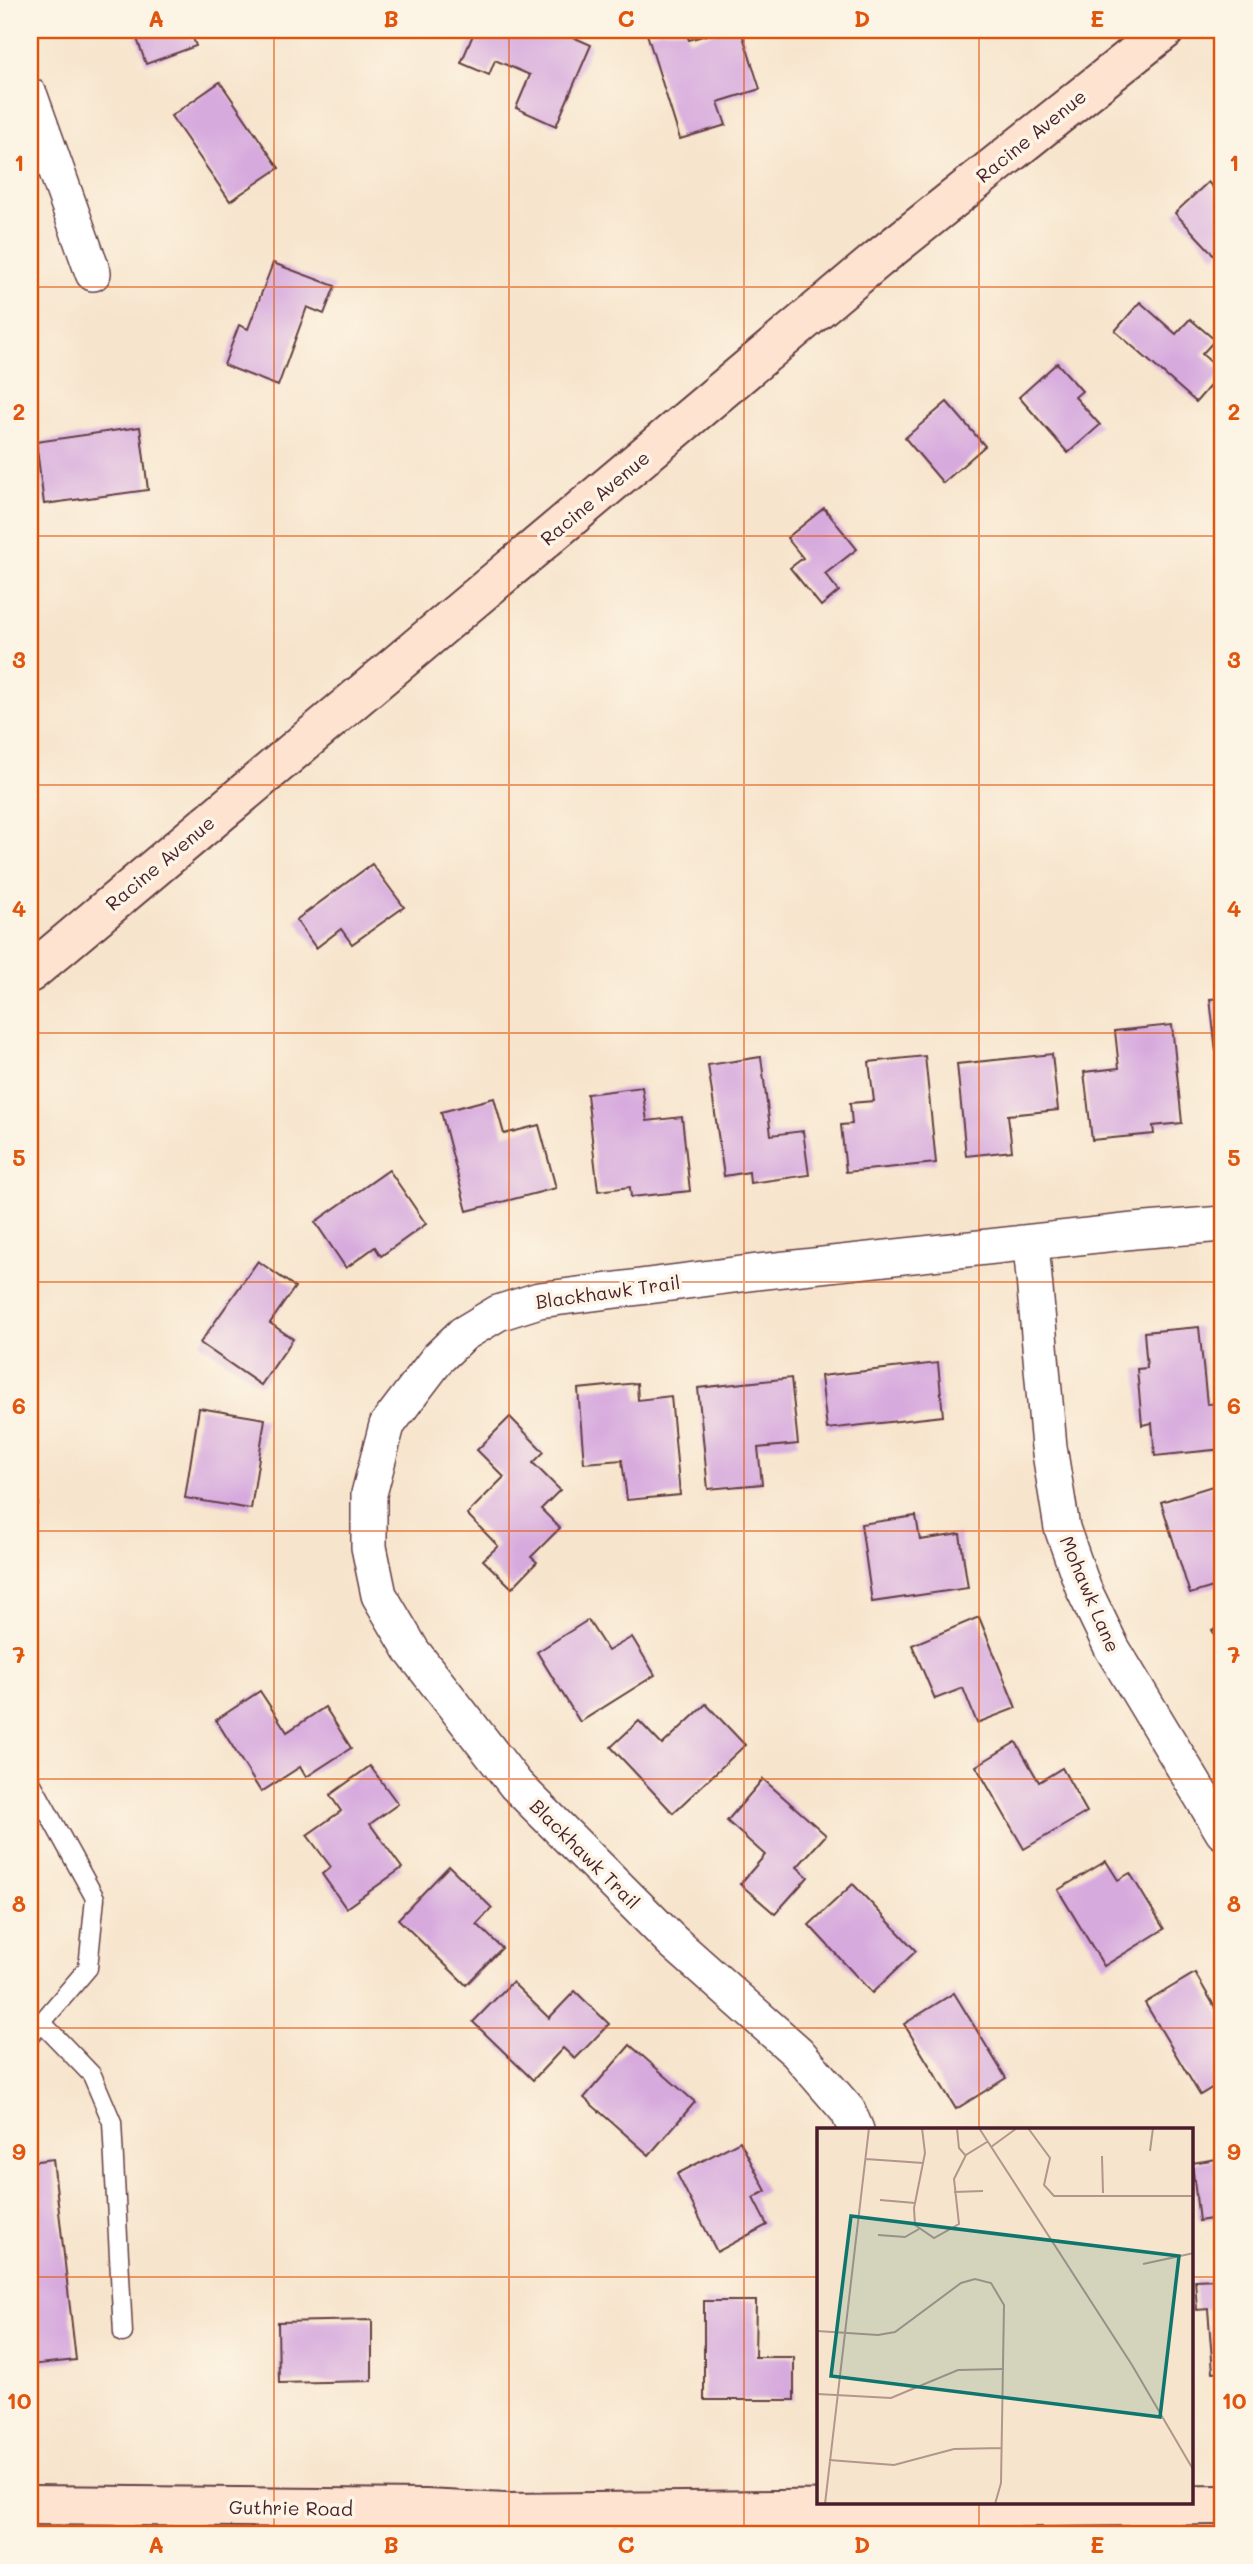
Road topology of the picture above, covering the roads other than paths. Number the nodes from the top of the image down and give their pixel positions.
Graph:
1 (1165, 30) edge
2 (30, 96) edge
3 (93, 273) dead end
4 (30, 973) edge
5 (1223, 1224) edge
6 (1031, 1244) junction
7 (30, 1780) edge
8 (1223, 1832) edge
9 (36, 2029) edge
10 (855, 2128) edge
11 (123, 2333) dead end
12 (30, 2505) edge
13 (1223, 2505) edge
14 (896, 2515) edge

1 - 4 main road, Racine Avenue
2 - 3 street
5 - 6 street, Blackhawk Trail
6 - 8 street, Mohawk Lane
6 - 10 street, Blackhawk Trail
7 - 9 lane
9 - 11 lane
12 - 14 main road, Guthrie Road
13 - 14 main road, Guthrie Road

